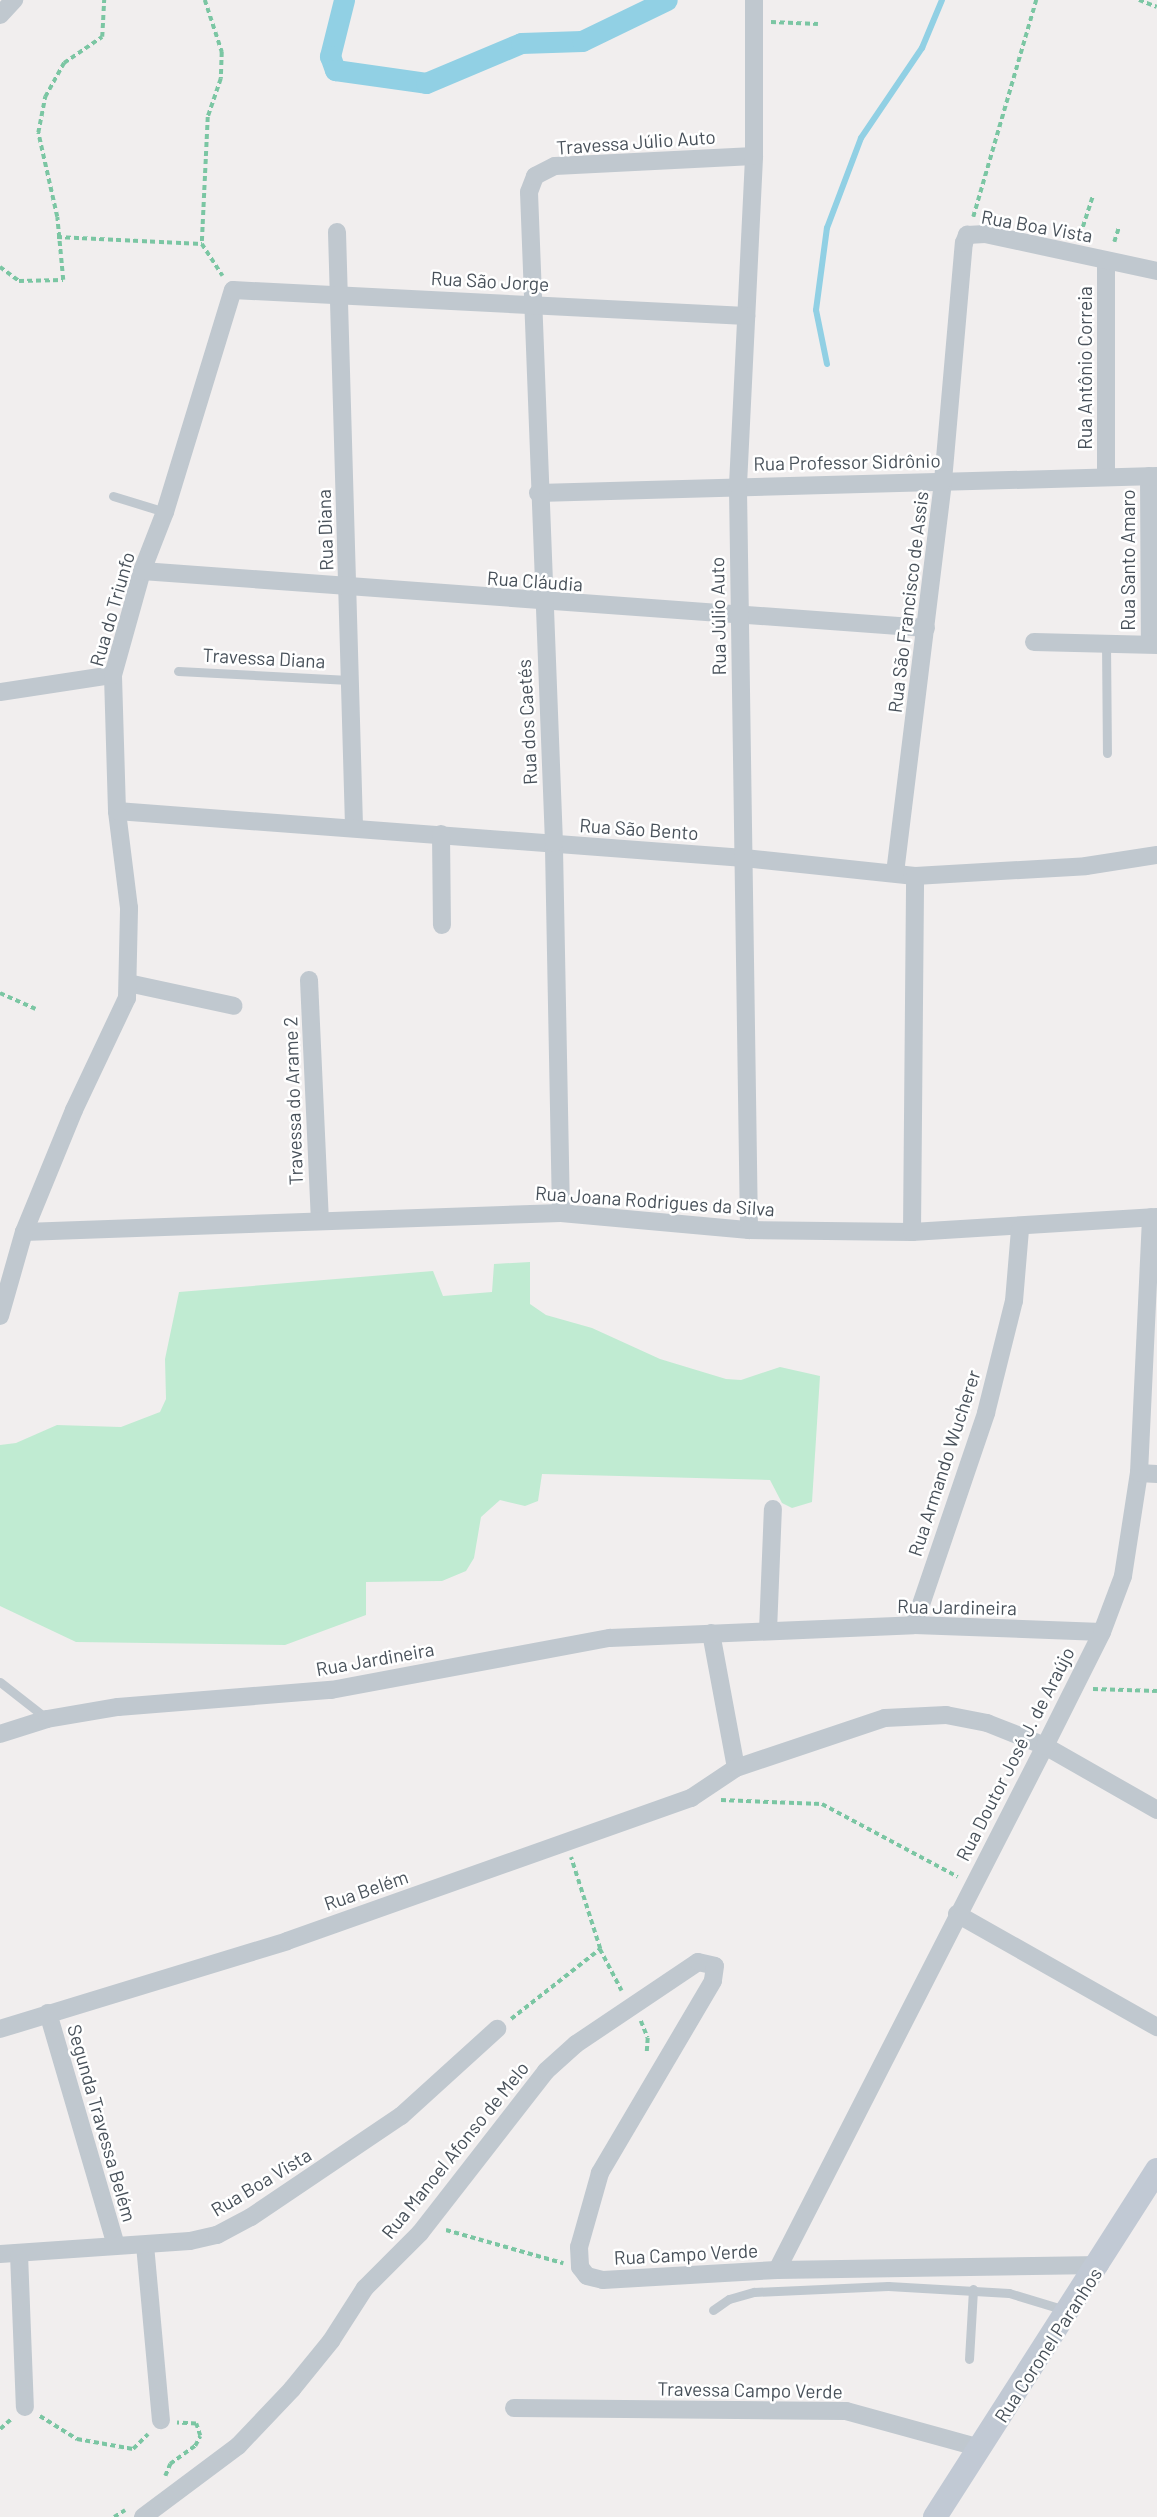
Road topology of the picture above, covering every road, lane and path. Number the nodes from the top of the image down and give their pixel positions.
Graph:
1 (14, 0) edge
2 (104, 0) edge
3 (205, 0) edge
4 (1036, 0) edge
5 (1139, 0) edge
6 (754, 1) edge
7 (1157, 7) edge
8 (0, 15) edge
9 (755, 22) junction
10 (818, 24) dead end
11 (754, 156) junction
12 (1093, 195) dead end
13 (530, 229) joint
14 (337, 232) dead end
15 (967, 235) junction
16 (57, 237) junction
17 (201, 244) junction
18 (1074, 254) junction
19 (1106, 261) junction
20 (0, 267) edge
21 (1157, 271) edge
22 (233, 290) junction
23 (957, 293) joint
24 (338, 294) junction
25 (534, 304) junction
26 (746, 316) junction
27 (1106, 476) junction
28 (1153, 476) edge
29 (943, 481) junction
30 (738, 485) junction
31 (538, 493) junction
32 (113, 496) dead end
33 (165, 512) junction
34 (142, 572) junction
35 (348, 588) junction
36 (541, 604) junction
37 (738, 612) junction
38 (926, 628) junction
39 (1034, 642) dead end
40 (1106, 643) junction
41 (1153, 645) edge
42 (178, 671) dead end
43 (113, 675) junction
44 (349, 680) junction
45 (0, 692) edge
46 (1107, 752) dead end
47 (117, 811) junction
48 (354, 826) junction
49 (441, 834) junction
50 (554, 844) junction
51 (1157, 855) edge
52 (744, 858) junction
53 (895, 873) junction
54 (915, 876) junction
55 (442, 925) dead end
56 (309, 981) dead end
57 (128, 984) junction
58 (0, 993) edge
59 (234, 1006) dead end
60 (36, 1009) dead end
61 (561, 1213) junction
62 (1154, 1217) edge
63 (320, 1219) junction
64 (1020, 1229) junction
65 (749, 1230) junction
66 (24, 1232) junction
67 (912, 1232) junction
68 (0, 1316) edge
69 (1139, 1473) junction
70 (1157, 1474) edge
71 (772, 1509) dead end
72 (914, 1625) junction
73 (768, 1631) junction
74 (1102, 1632) junction
75 (711, 1633) junction
76 (0, 1682) edge
77 (1071, 1689) junction
78 (1157, 1691) edge
79 (47, 1719) junction
80 (0, 1734) edge
81 (1045, 1746) junction
82 (736, 1768) junction
83 (691, 1798) junction
84 (1157, 1810) edge
85 (566, 1843) junction
86 (972, 1884) junction
87 (957, 1914) junction
88 (600, 1949) junction
89 (619, 1985) dead end
90 (48, 2013) junction
91 (1157, 2027) edge
92 (0, 2029) edge
93 (497, 2029) joint
94 (1157, 2170) edge
95 (427, 2224) junction
96 (116, 2245) junction
97 (145, 2245) junction
98 (19, 2254) junction
99 (0, 2255) edge
100 (1100, 2265) junction
101 (580, 2267) junction
102 (778, 2270) junction
103 (974, 2289) junction
104 (713, 2310) dead end
105 (1070, 2311) junction
106 (969, 2359) dead end
107 (25, 2407) junction
108 (514, 2408) dead end
109 (161, 2420) junction
110 (0, 2429) edge
111 (980, 2448) junction
112 (159, 2488) dead end
113 (140, 2510) edge
114 (114, 2517) edge
115 (935, 2517) edge

1 - 8 street
2 - 16 path
3 - 17 path
4 - 15 path
5 - 7 path
6 - 9 street, Rua Júlio Auto
9 - 10 path
9 - 11 street, Rua Júlio Auto
11 - 13 street, Travessa Júlio Auto
11 - 26 street, Rua Júlio Auto
12 - 18 path
13 - 25 street, Rua dos Caetés
14 - 24 street, Rua Diana
15 - 18 street, Rua Boa Vista
15 - 23 street, Rua Boa Vista
16 - 17 path
16 - 20 path
17 - 22 path
18 - 19 street, Rua Boa Vista
19 - 21 street, Rua Boa Vista
19 - 27 street, Rua Antônio Correia
22 - 24 street, Rua São Jorge
22 - 33 street, Rua do Triunfo
23 - 29 street, Rua São Francisco de Assis
24 - 25 street, Rua São Jorge
24 - 35 street, Rua Diana
25 - 26 street, Rua São Jorge
25 - 31 street, Rua dos Caetés
26 - 30 street, Rua Júlio Auto
27 - 28 street, Rua Professor Sidrônio
27 - 29 street, Rua Professor Sidrônio
28 - 41 street, Rua Santo Amaro
29 - 30 street, Rua Professor Sidrônio
29 - 38 street, Rua São Francisco de Assis
30 - 31 street, Rua Professor Sidrônio
30 - 37 street, Rua Júlio Auto
31 - 36 street, Rua dos Caetés
32 - 33 lane
33 - 34 street, Rua do Triunfo
34 - 35 street, Rua Cláudia
34 - 43 street, Rua do Triunfo
35 - 36 street, Rua Cláudia
35 - 44 street, Rua Diana
36 - 37 street, Rua Cláudia
36 - 50 street, Rua dos Caetés
37 - 38 street, Rua Cláudia
37 - 52 street, Rua Júlio Auto
38 - 53 street, Rua São Francisco de Assis
39 - 40 street
40 - 41 street
40 - 46 lane
42 - 44 lane, Travessa Diana
43 - 45 street
43 - 47 street, Rua do Triunfo
44 - 48 street, Rua Diana
47 - 48 street, Rua São Bento
47 - 57 street, Rua do Triunfo
48 - 49 street, Rua São Bento
49 - 50 street, Rua São Bento
49 - 55 street
50 - 52 street, Rua São Bento
50 - 61 street, Rua dos Caetés
51 - 54 street, Rua São Bento
52 - 53 street, Rua São Bento
52 - 65 street, Rua Júlio Auto
53 - 54 street, Rua São Bento
54 - 67 street
56 - 63 street, Travessa do Arame 2
57 - 59 street
57 - 66 street, Rua do Triunfo
58 - 60 path
61 - 63 street, Rua Joana Rodrigues da Silva
61 - 65 street, Rua Joana Rodrigues da Silva
62 - 64 street, Rua Joana Rodrigues da Silva
62 - 69 street, Rua Doutor José J. de Araújo
63 - 66 street, Rua Joana Rodrigues da Silva
64 - 67 street, Rua Joana Rodrigues da Silva
64 - 72 street, Rua Armando Wucherer
65 - 67 street, Rua Joana Rodrigues da Silva
66 - 68 street, Rua do Triunfo
69 - 70 street
69 - 74 street, Rua Doutor José J. de Araújo
71 - 73 street
72 - 73 street, Rua Jardineira
72 - 74 street, Rua Jardineira
73 - 75 street, Rua Jardineira
74 - 77 street, Rua Doutor José J. de Araújo
75 - 79 street, Rua Jardineira
75 - 82 street
76 - 79 lane
77 - 78 path
77 - 81 street, Rua Doutor José J. de Araújo
79 - 80 street, Rua Jardineira
81 - 82 street, Rua Belém
81 - 84 street, Rua Belém
81 - 86 street, Rua Doutor José J. de Araújo
82 - 83 street, Rua Belém
83 - 85 street, Rua Belém
83 - 86 path
85 - 88 path
85 - 90 street, Rua Belém
86 - 87 street, Rua Doutor José J. de Araújo
87 - 91 street
87 - 102 street, Rua Doutor José J. de Araújo
88 - 89 path
88 - 93 path
90 - 92 street, Rua Belém
90 - 96 street, Segunda Travessa Belém
93 - 97 street, Rua Boa Vista
94 - 100 street, Rua Coronel Paranhos
95 - 101 path
95 - 101 street, Rua Manoel Afonso de Melo
95 - 113 street, Rua Manoel Afonso de Melo
96 - 97 street, Rua Boa Vista
96 - 98 street, Rua Boa Vista
97 - 109 street
98 - 99 street, Rua Boa Vista
98 - 107 street
100 - 102 street, Rua Campo Verde
100 - 105 street, Rua Coronel Paranhos
101 - 102 street, Rua Campo Verde
103 - 104 lane
103 - 105 lane
103 - 106 lane
105 - 111 street, Rua Coronel Paranhos
107 - 109 path
107 - 110 path
108 - 111 street, Travessa Campo Verde
109 - 112 path
111 - 115 street, Rua Coronel Paranhos
113 - 114 path

